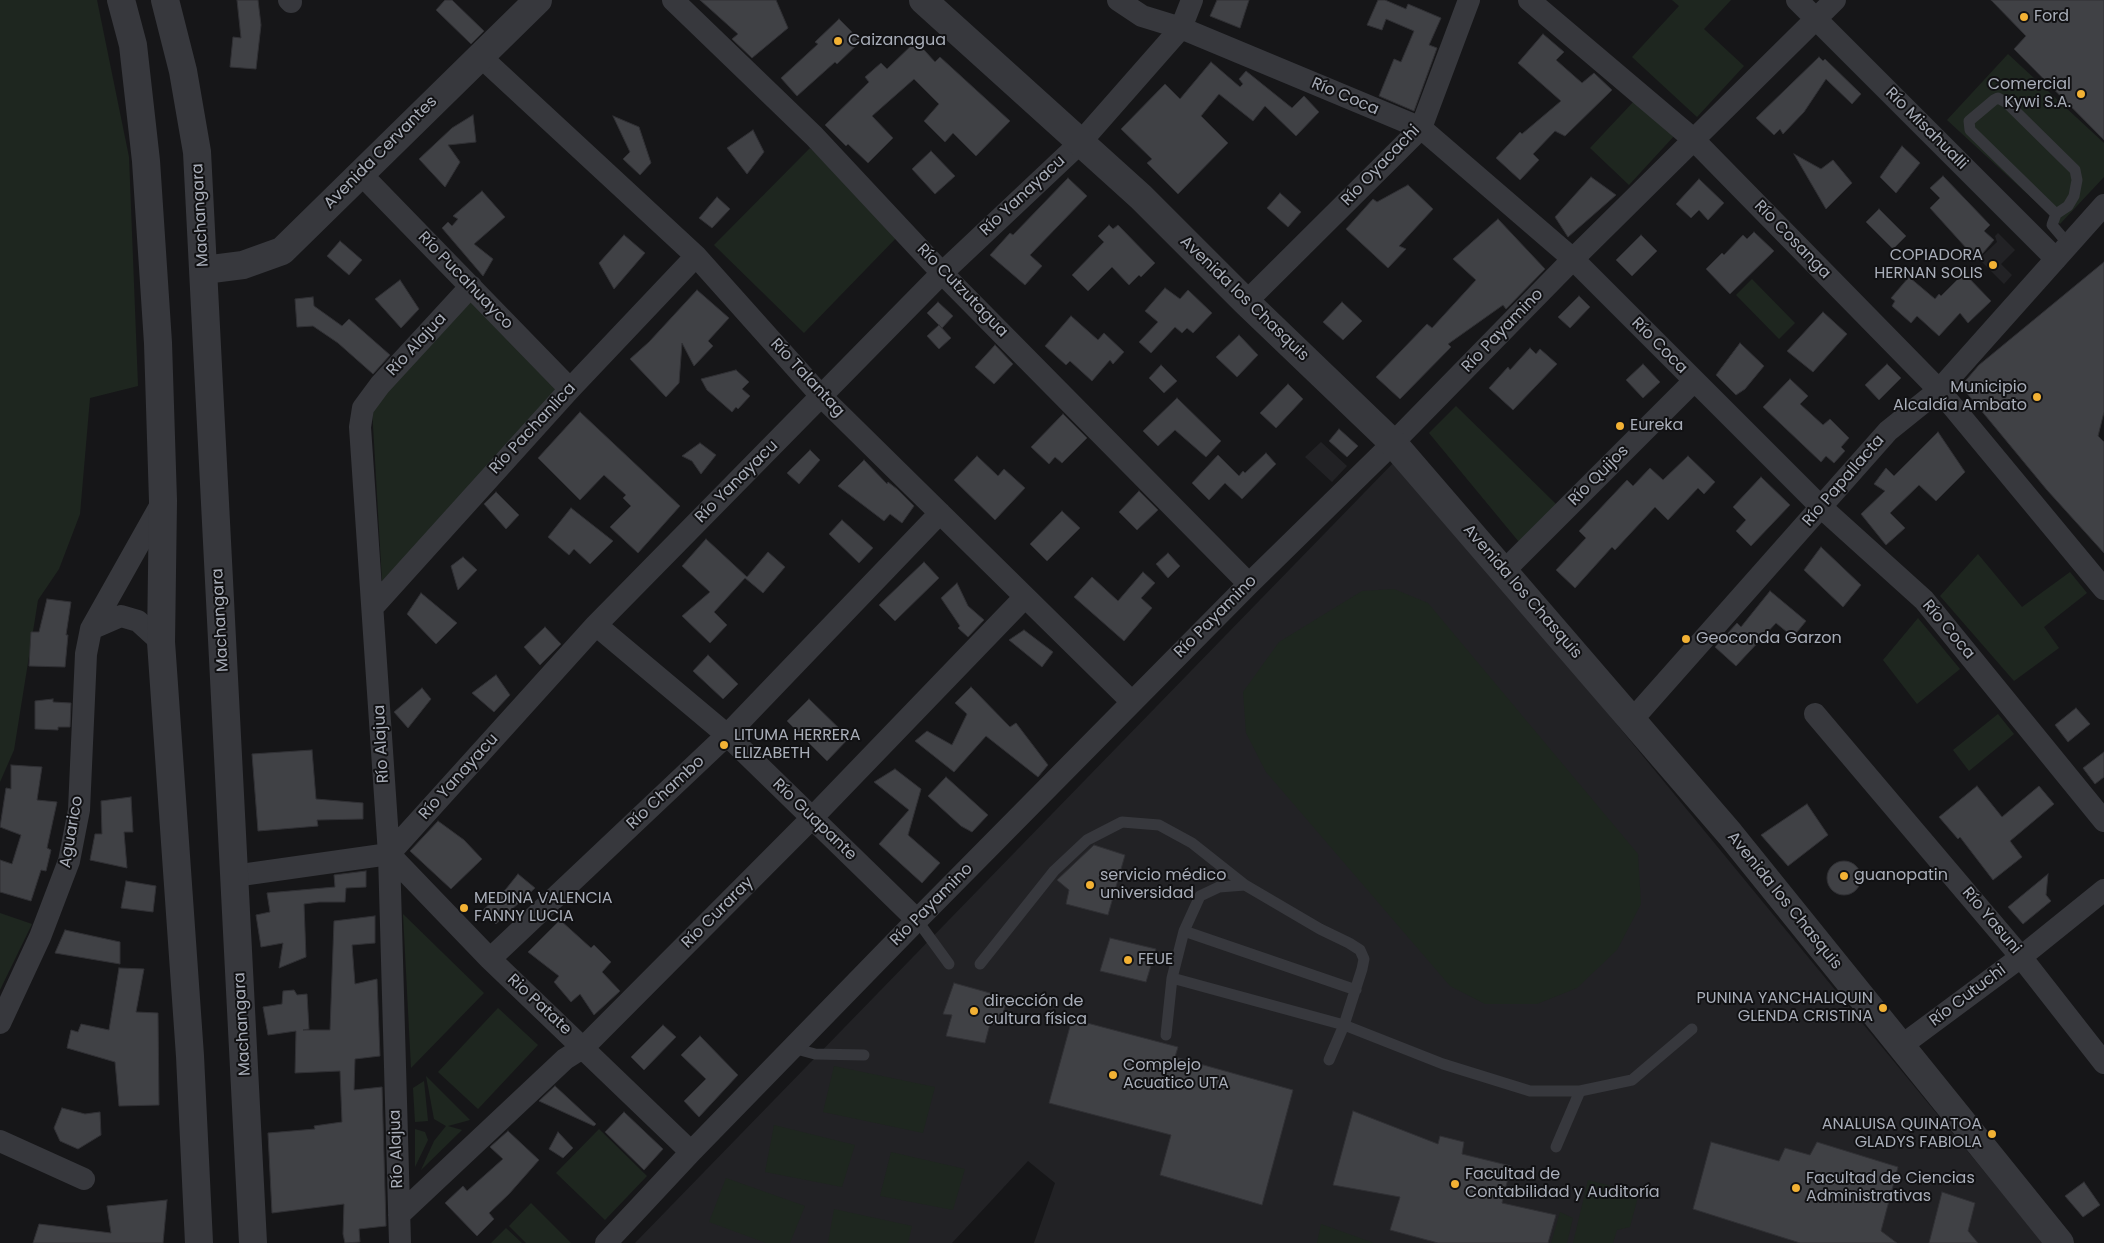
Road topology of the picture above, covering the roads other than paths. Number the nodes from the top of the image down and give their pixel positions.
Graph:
1 (121, 0) edge
2 (165, 0) edge
3 (538, 0) edge
4 (673, 0) edge
5 (922, 0) edge
6 (1118, 0) edge
7 (1192, 0) edge
8 (1469, 0) edge
9 (1529, 0) edge
10 (1797, 0) edge
11 (1835, 0) edge
12 (1816, 19) junction
13 (1181, 28) junction
14 (480, 56) junction
15 (1421, 128) junction
16 (1693, 139) junction
17 (1080, 144) junction
18 (360, 173) junction
19 (2104, 205) edge
20 (2056, 214) junction
21 (2062, 252) junction
22 (696, 256) junction
23 (1573, 259) junction
24 (204, 270) junction
25 (942, 272) junction
26 (471, 286) junction
27 (1246, 302) junction
28 (1694, 381) junction
29 (570, 389) junction
30 (1939, 390) junction
31 (822, 397) junction
32 (1393, 443) junction
33 (163, 500) junction
34 (1821, 507) junction
35 (940, 513) junction
36 (1504, 571) junction
37 (1250, 584) junction
38 (2104, 589) edge
39 (1024, 598) junction
40 (374, 606) junction
41 (596, 625) junction
42 (91, 629) junction
43 (161, 642) junction
44 (1132, 702) junction
45 (1815, 714) dead end
46 (1632, 720) junction
47 (727, 735) junction
48 (812, 818) junction
49 (2104, 821) edge
50 (389, 854) junction
51 (234, 876) junction
52 (1245, 885) junction
53 (2104, 890) edge
54 (917, 920) junction
55 (1184, 931) junction
56 (2021, 957) junction
57 (490, 959) junction
58 (949, 964) dead end
59 (980, 964) dead end
60 (1172, 978) junction
61 (1356, 990) junction
62 (0, 1023) edge
63 (1344, 1025) junction
64 (1692, 1029) dead end
65 (1166, 1035) dead end
66 (1901, 1046) junction
67 (584, 1047) junction
68 (793, 1048) junction
69 (864, 1055) dead end
70 (1329, 1060) dead end
71 (2104, 1063) edge
72 (1580, 1091) junction
73 (0, 1141) edge
74 (1556, 1147) dead end
75 (691, 1152) junction
76 (84, 1180) dead end
77 (399, 1215) junction
78 (199, 1243) edge
79 (253, 1243) edge
80 (400, 1243) edge
81 (606, 1243) edge
82 (2060, 1243) edge

1 - 33 street
2 - 24 street, Machangara
3 - 14 street, Avenida Cervantes
4 - 25 street, Río Cutzutagua
5 - 17 street, Avenida los Chasquis
6 - 13 street, Río Coca
7 - 13 street, Río Yanayacu
8 - 15 street, Río Oyacachi
9 - 16 street, Río Cosanga
10 - 12 street, Río Misahualli
11 - 12 street, Río Payamino
12 - 16 street, Río Payamino
12 - 21 street, Río Misahualli
13 - 15 street, Río Coca
13 - 17 street, Río Yanayacu
14 - 18 street, Avenida Cervantes
14 - 22 street, Río Talantag
15 - 23 street, Río Coca
15 - 27 street, Río Oyacachi
16 - 23 street, Río Payamino
16 - 30 street, Río Cosanga
17 - 25 street, Río Yanayacu
17 - 27 street, Avenida los Chasquis
18 - 24 street, Avenida Cervantes
18 - 26 street, Río Pucahuayco
19 - 21 street, Río Papallacta
20 - 20 lane
20 - 21 lane
21 - 30 street, Río Papallacta
22 - 29 street, Río Pachanlica
22 - 31 street, Río Talantag
23 - 28 street, Río Coca
23 - 32 street, Río Payamino
24 - 51 street, Machangara
25 - 31 street, Río Yanayacu
25 - 37 street, Río Cutzutagua
26 - 29 street, Río Pucahuayco
26 - 40 street, Río Alajua
27 - 32 street, Avenida los Chasquis
28 - 34 street, Río Coca
28 - 36 street, Río Quijos
29 - 40 street, Río Pachanlica
30 - 34 street, Río Papallacta
30 - 38 street, Río Cosanga
31 - 35 street, Río Talantag
31 - 41 street, Río Yanayacu
32 - 36 street, Avenida los Chasquis
32 - 37 street, Río Payamino
33 - 42 street, Aguarico
33 - 43 street
34 - 46 street, Río Papallacta
34 - 49 street, Río Coca
35 - 39 street, Río Talantag
35 - 47 street, Río Chambo
36 - 46 street, Avenida los Chasquis
37 - 44 street, Río Payamino
39 - 44 street, Río Talantag
39 - 48 street, Río Curaray
40 - 50 street, Río Alajua
41 - 47 street, Río Guapante
41 - 50 street, Río Yanayacu
42 - 43 street
42 - 62 street, Aguarico
43 - 78 street
44 - 54 street, Río Payamino
45 - 56 street, Río Yasuni
46 - 66 street, Avenida los Chasquis
47 - 48 street, Río Guapante
47 - 57 street, Río Chambo
48 - 54 street, Río Guapante
48 - 67 street, Río Curaray
50 - 51 street
50 - 57 street, Rio Patate
50 - 77 street, Río Alajua
51 - 79 street, Machangara
52 - 55 lane
52 - 59 lane
52 - 61 lane
53 - 56 street, Río Cutuchi
54 - 58 lane
54 - 68 street, Río Payamino
55 - 60 lane
55 - 61 lane
56 - 66 street, Río Cutuchi
56 - 71 street, Río Yasuni
57 - 67 street, Rio Patate
60 - 63 lane
60 - 65 lane
61 - 63 lane
63 - 70 lane
63 - 72 lane
64 - 72 lane
66 - 82 street, Avenida los Chasquis
67 - 75 street, Rio Patate
67 - 77 street, Río Curaray
68 - 69 lane
68 - 75 street, Río Payamino
72 - 74 lane
73 - 76 street
75 - 81 street, Río Payamino
77 - 80 street, Río Alajua

